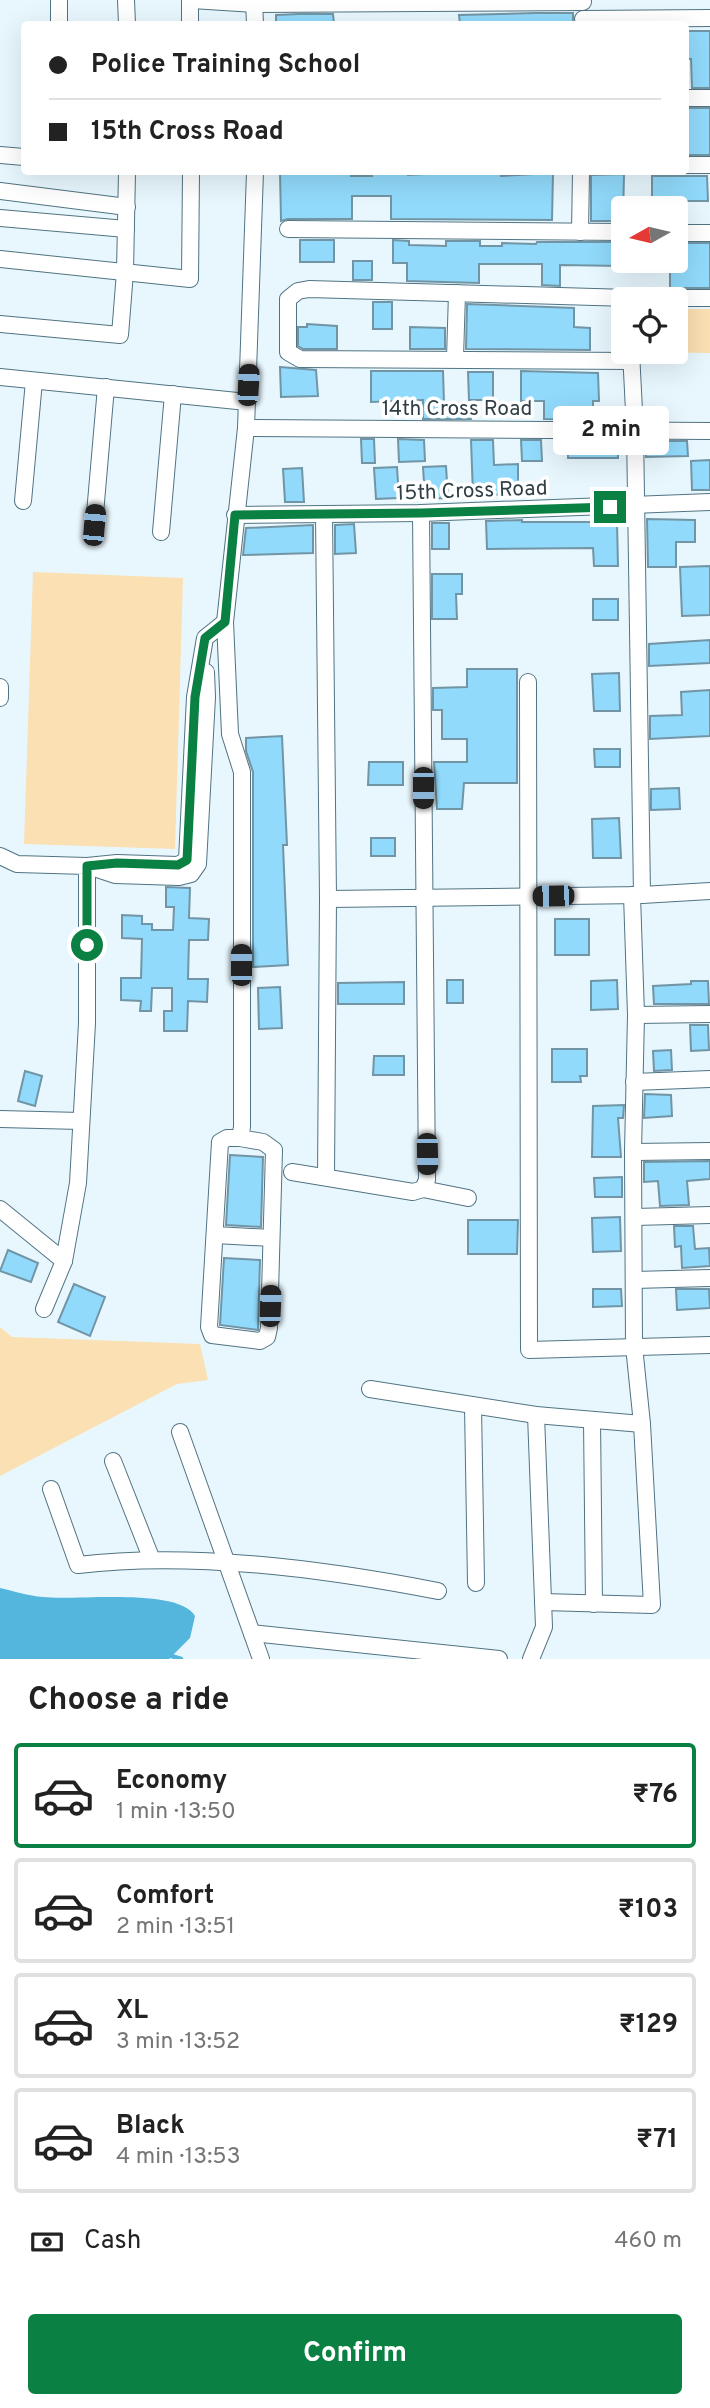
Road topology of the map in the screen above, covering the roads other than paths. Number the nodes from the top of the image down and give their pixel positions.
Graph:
1 (59, 0) edge
2 (126, 0) edge
3 (191, 0) edge
4 (583, 1) edge
5 (255, 2) edge
6 (710, 18) edge
7 (59, 21) edge
8 (127, 21) edge
9 (190, 21) edge
10 (255, 21) edge
11 (583, 21) edge
12 (615, 21) edge
13 (710, 98) edge
14 (689, 99) edge
15 (0, 155) edge
16 (21, 157) edge
17 (689, 165) edge
18 (710, 165) edge
19 (127, 175) edge
20 (191, 175) edge
21 (255, 175) edge
22 (581, 175) edge
23 (0, 191) edge
24 (127, 207) junction
25 (0, 218) edge
26 (126, 229) junction
27 (288, 229) dead end
28 (580, 232) junction
29 (611, 232) edge
30 (688, 233) edge
31 (710, 233) edge
32 (0, 259) edge
33 (125, 272) junction
34 (457, 293) junction
35 (611, 297) edge
36 (688, 298) edge
37 (710, 298) edge
38 (0, 324) edge
39 (611, 356) edge
40 (455, 358) junction
41 (632, 364) edge
42 (0, 377) edge
43 (34, 381) junction
44 (106, 387) junction
45 (173, 394) junction
46 (247, 402) junction
47 (246, 428) junction
48 (635, 430) junction
49 (710, 431) edge
50 (23, 501) dead end
51 (710, 502) edge
52 (636, 506) junction
53 (421, 513) junction
54 (324, 514) junction
55 (235, 515) junction
56 (94, 525) dead end
57 (161, 532) dead end
58 (225, 622) junction
59 (528, 682) dead end
60 (0, 687) edge
61 (0, 698) edge
62 (0, 856) edge
63 (87, 866) junction
64 (710, 891) edge
65 (637, 895) junction
66 (424, 897) junction
67 (527, 897) junction
68 (328, 899) junction
69 (710, 1014) edge
70 (636, 1015) junction
71 (710, 1079) edge
72 (634, 1082) junction
73 (0, 1119) edge
74 (81, 1121) junction
75 (240, 1138) junction
76 (710, 1151) edge
77 (633, 1152) junction
78 (292, 1172) dead end
79 (327, 1177) junction
80 (423, 1189) junction
81 (468, 1198) dead end
82 (0, 1209) edge
83 (710, 1215) edge
84 (635, 1217) junction
85 (215, 1235) junction
86 (271, 1238) junction
87 (64, 1261) junction
88 (710, 1278) edge
89 (634, 1280) junction
90 (44, 1309) dead end
91 (710, 1345) edge
92 (634, 1346) junction
93 (370, 1389) dead end
94 (473, 1406) junction
95 (536, 1415) junction
96 (592, 1420) junction
97 (642, 1424) junction
98 (180, 1432) dead end
99 (113, 1461) dead end
100 (51, 1489) dead end
101 (152, 1560) junction
102 (227, 1563) junction
103 (475, 1583) dead end
104 (438, 1591) dead end
105 (543, 1602) junction
106 (594, 1604) junction
107 (252, 1633) junction
108 (261, 1659) edge
109 (499, 1659) edge
110 (531, 1659) edge

1 - 7 street
2 - 8 street
3 - 5 street
3 - 9 street
4 - 5 street
4 - 11 street
5 - 10 street
6 - 12 street
13 - 14 street
15 - 16 street
17 - 18 street
19 - 24 street
20 - 33 street
21 - 46 street
22 - 28 street
23 - 24 street
24 - 26 street
25 - 26 street
26 - 33 street
27 - 28 street
28 - 29 street
30 - 31 street
32 - 33 street
33 - 38 street
34 - 35 street
34 - 40 street
34 - 40 street
36 - 37 street
39 - 40 street
41 - 48 street
42 - 43 street
43 - 44 street
43 - 50 street
44 - 45 street
44 - 56 street
45 - 46 street
45 - 57 street
46 - 47 street
47 - 48 street, 14th Cross Road
47 - 55 street
48 - 49 street, 14th Cross Road
48 - 52 street
51 - 52 street, 15th Cross Road
52 - 53 street, 15th Cross Road
52 - 65 street
53 - 54 street, 15th Cross Road
53 - 66 street
54 - 55 street, 15th Cross Road
54 - 68 street
55 - 58 street
58 - 63 street
58 - 75 street
59 - 67 street
60 - 61 street
62 - 63 street
63 - 74 street
64 - 65 street
65 - 67 street
65 - 70 street
66 - 67 street
66 - 68 street
66 - 80 street
67 - 92 street
68 - 79 street
69 - 70 street
70 - 72 street
71 - 72 street
72 - 77 street
73 - 74 street
74 - 87 street
75 - 85 street
75 - 86 street
76 - 77 street
77 - 84 street
78 - 79 street
79 - 80 street
80 - 81 street
82 - 87 street
83 - 84 street
84 - 89 street
85 - 86 street
85 - 86 street
87 - 90 street
88 - 89 street
89 - 92 street
91 - 92 street
92 - 97 street
93 - 94 street
94 - 95 street
94 - 103 street
95 - 96 street
95 - 105 street
96 - 97 street
96 - 106 street
97 - 106 street
98 - 102 street
99 - 101 street
100 - 101 street
101 - 102 street
102 - 104 street
102 - 107 street
105 - 106 street
105 - 110 street
107 - 108 street
107 - 109 street

